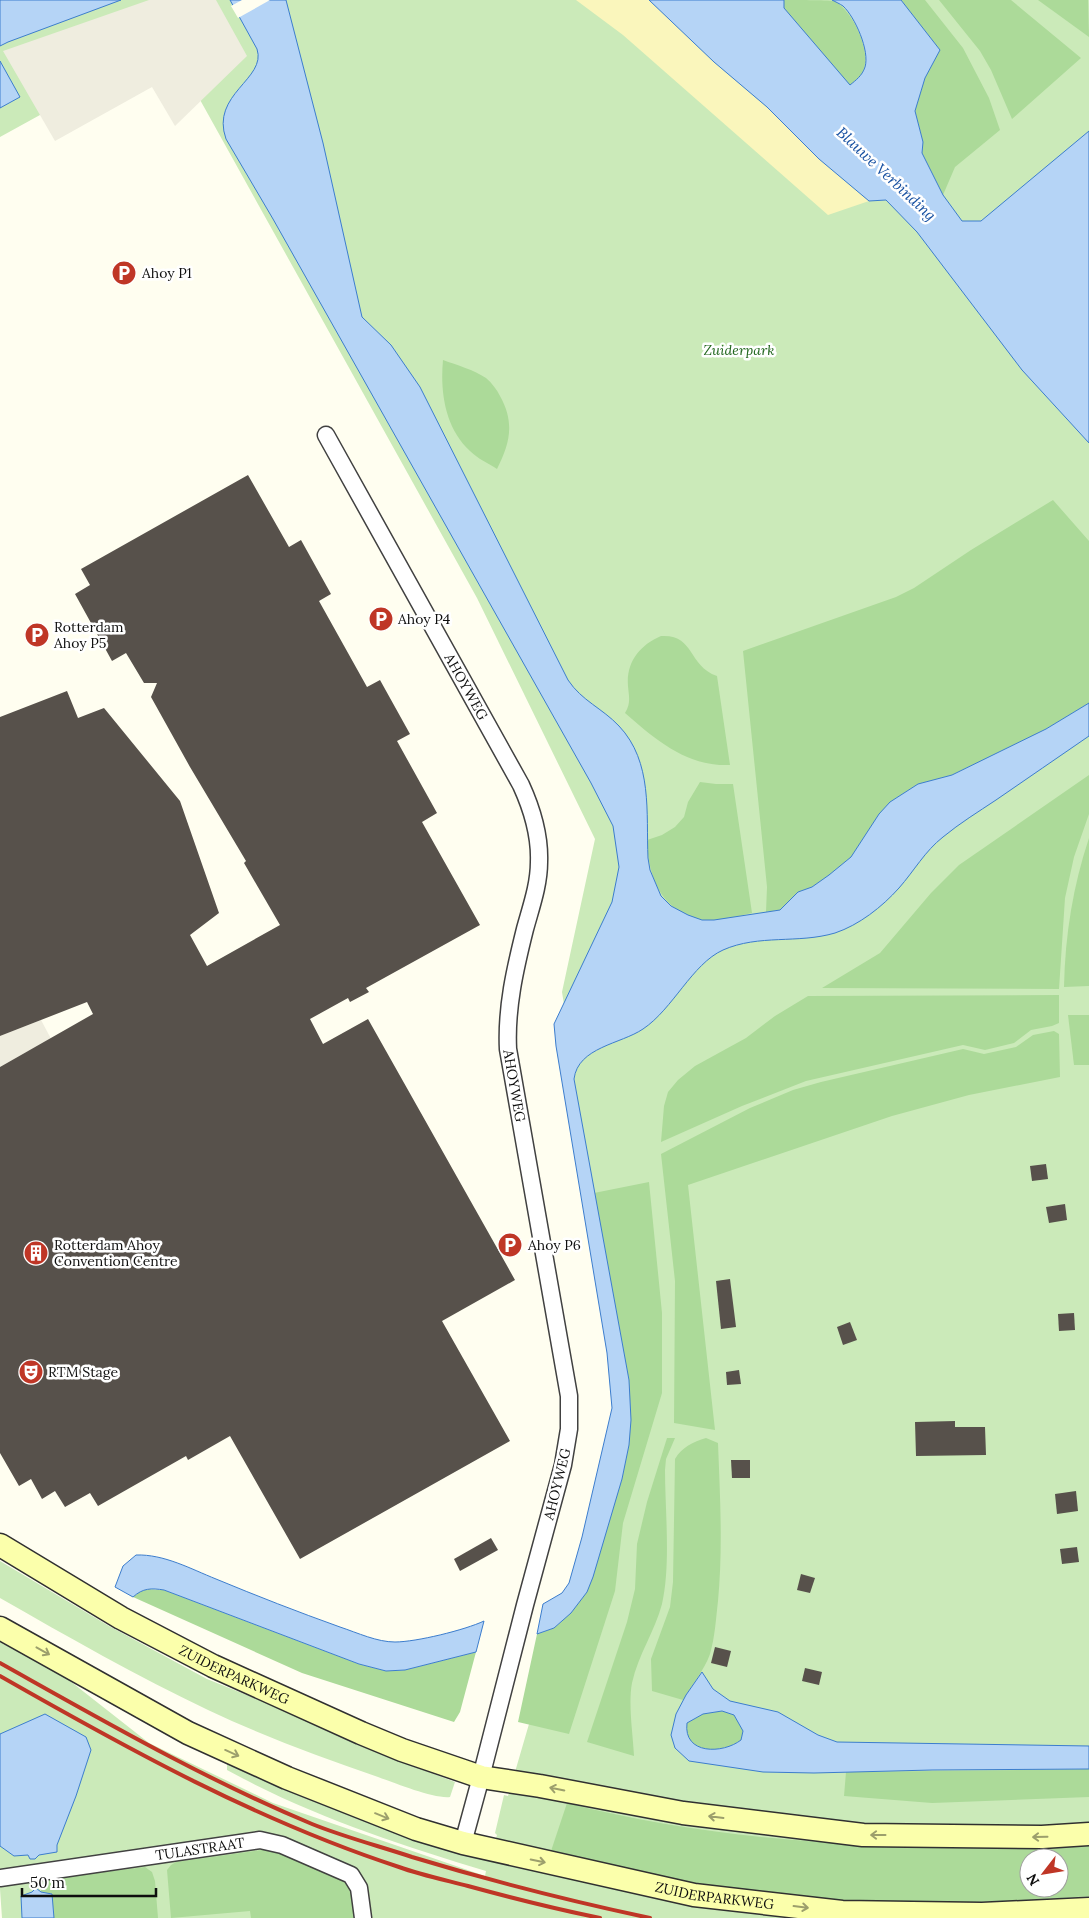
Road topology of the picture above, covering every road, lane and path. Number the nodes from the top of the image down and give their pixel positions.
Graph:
1 (326, 435) dead end
2 (0, 1545) edge
3 (0, 1628) edge
4 (482, 1777) junction
5 (1089, 1834) edge
6 (463, 1843) junction
7 (0, 1878) edge
8 (1089, 1909) edge
9 (363, 1918) edge

1 - 4 street, AHOYWEG
2 - 4 main road, ZUIDERPARKWEG
3 -> 6 main road, ZUIDERPARKWEG
5 -> 4 main road, ZUIDERPARKWEG
4 - 6 street
6 -> 8 main road, ZUIDERPARKWEG
7 - 9 street, TULASTRAAT

